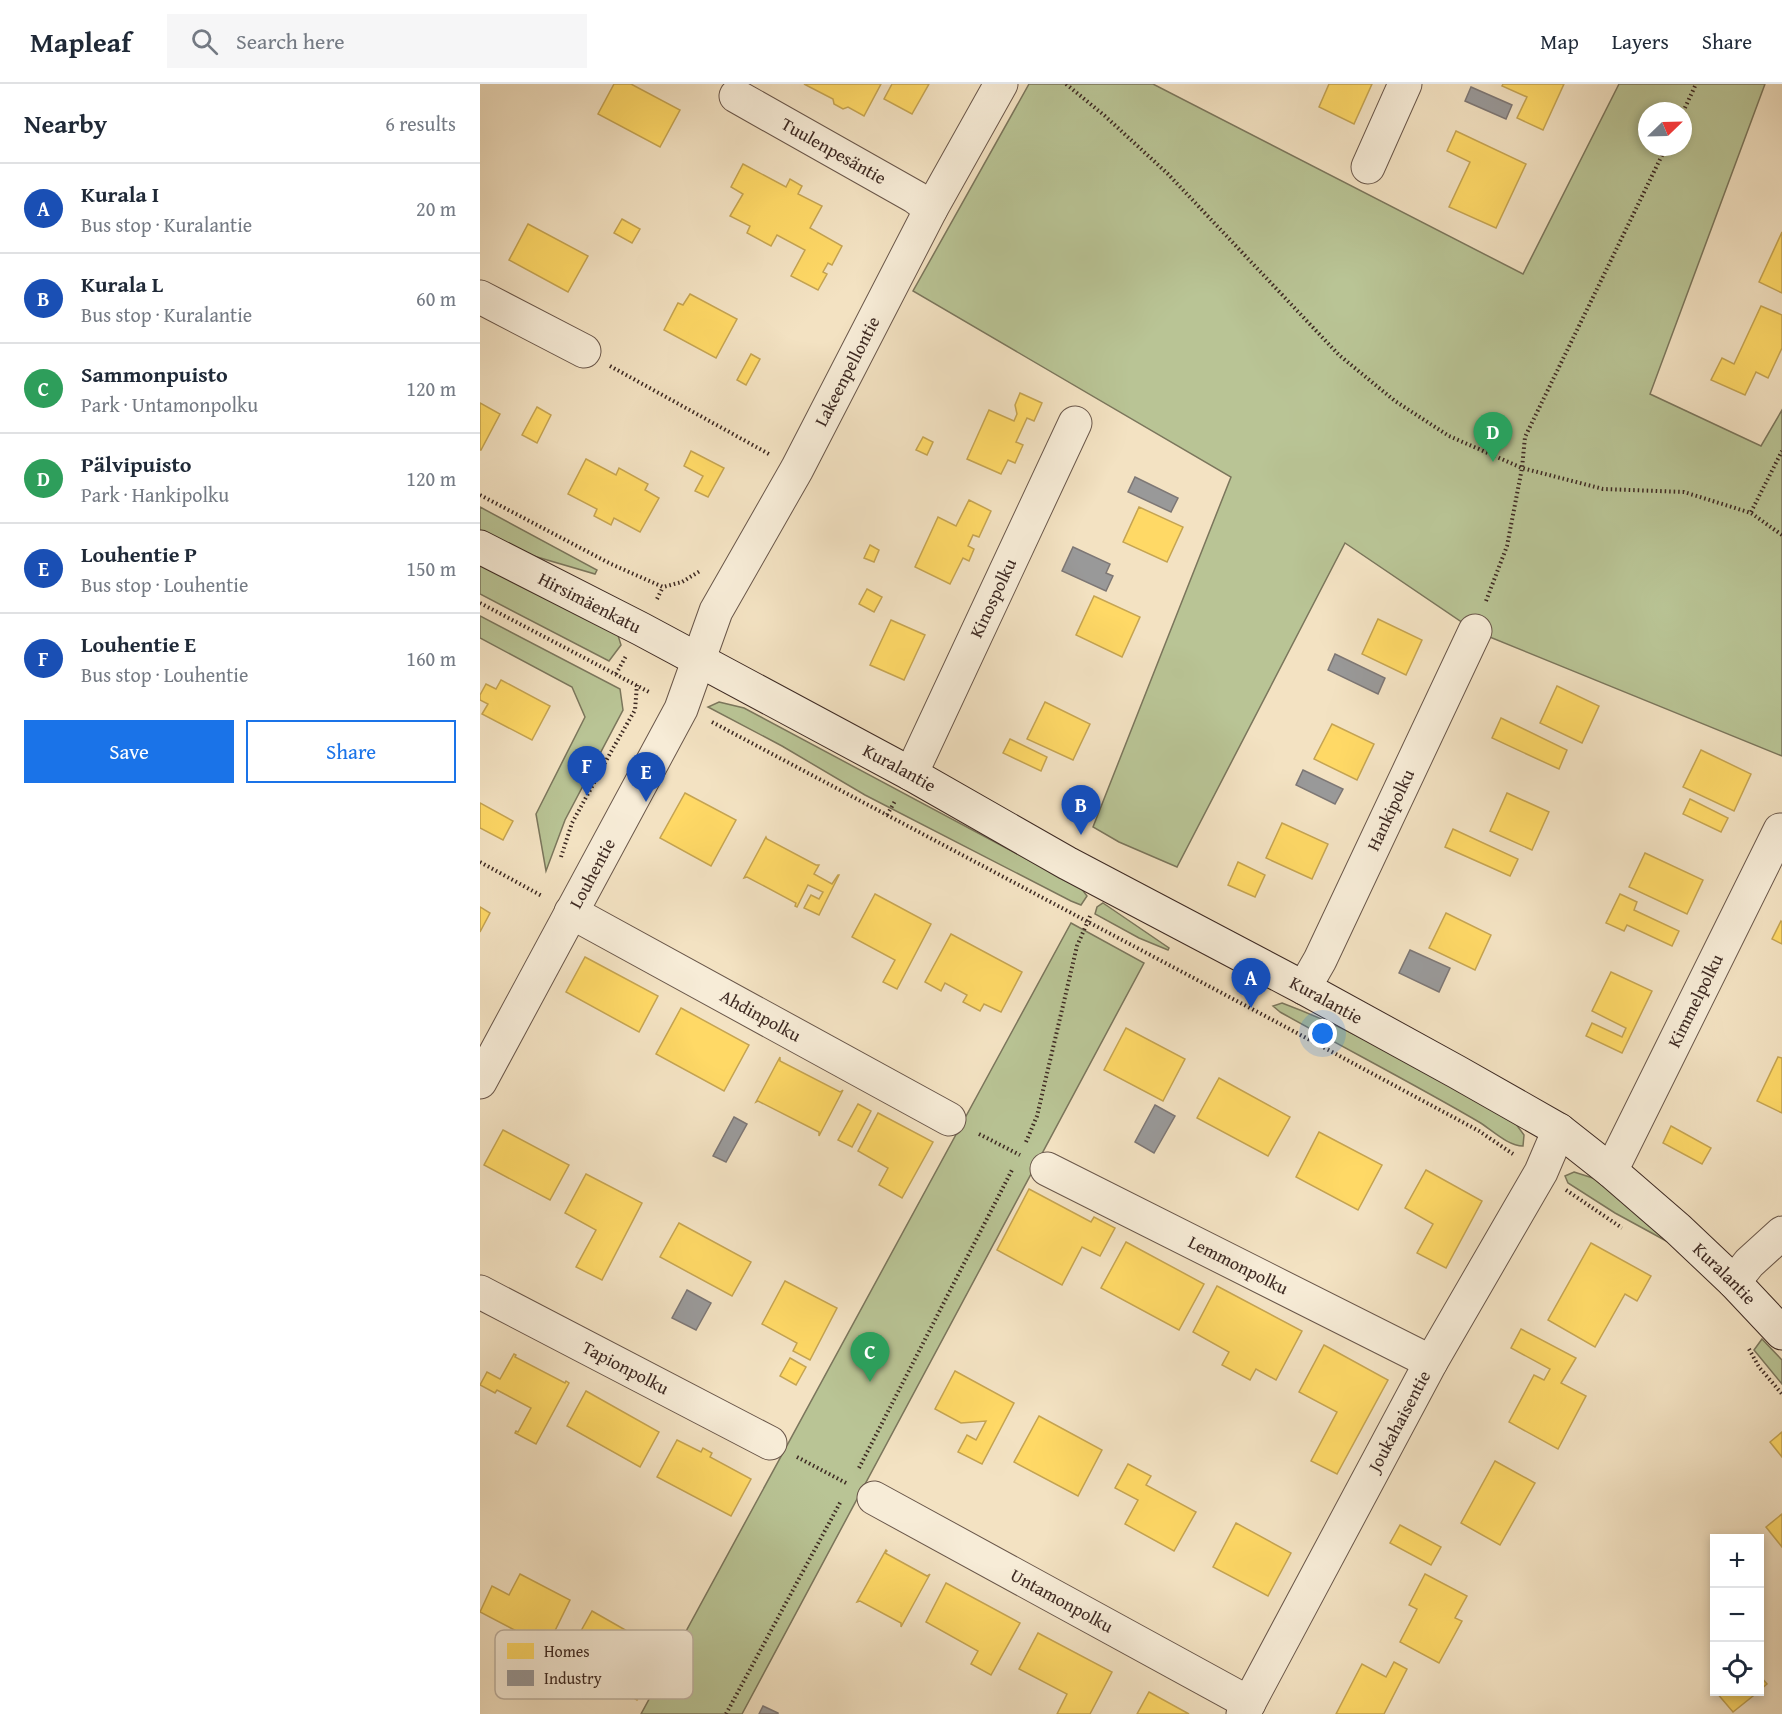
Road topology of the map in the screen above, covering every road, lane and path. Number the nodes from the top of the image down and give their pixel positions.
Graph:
1 (1001, 84) edge
2 (1066, 84) edge
3 (1405, 84) edge
4 (1696, 84) edge
5 (736, 96) dead end
6 (1688, 102) edge
7 (1662, 156) edge
8 (1368, 167) dead end
9 (931, 209) junction
10 (480, 297) edge
11 (584, 351) joint
12 (1075, 423) dead end
13 (1782, 451) edge
14 (775, 457) dead end
15 (1522, 468) junction
16 (480, 495) edge
17 (1751, 513) junction
18 (1782, 535) edge
19 (480, 547) edge
20 (707, 563) dead end
21 (480, 603) edge
22 (1475, 631) joint
23 (699, 662) junction
24 (681, 709) junction
25 (910, 774) junction
26 (1780, 831) dead end
27 (480, 862) edge
28 (1104, 882) junction
29 (571, 912) junction
30 (1088, 922) junction
31 (1304, 988) junction
32 (480, 1082) edge
33 (948, 1119) joint
34 (1559, 1130) junction
35 (1034, 1162) junction
36 (1014, 1166) dead end
37 (1611, 1171) junction
38 (1541, 1172) junction
39 (1630, 1232) dead end
40 (1782, 1233) edge
41 (1734, 1282) junction
42 (480, 1292) edge
43 (1782, 1333) edge
44 (1746, 1345) dead end
45 (1431, 1362) junction
46 (1782, 1394) edge
47 (770, 1443) joint
48 (862, 1491) junction
49 (1246, 1709) edge
50 (726, 1714) edge

1 - 9 street, Lakeenpellontie
2 - 15 path
3 - 8 street
4 - 6 path
5 - 9 street, Tuulenpesäntie
7 - 15 path
9 - 23 street, Lakeenpellontie
10 - 11 street
11 - 14 path
12 - 25 street, Kinospolku
13 - 17 path
15 - 17 path
15 - 22 path
16 - 20 path
17 - 18 path
19 - 23 street, Hirsimäenkatu
21 - 24 path
22 - 31 street, Hankipolku
23 - 24 street, Louhentie
23 - 25 street, Kuralantie
24 - 29 street, Louhentie
24 - 30 path
25 - 28 street, Kuralantie
26 - 37 street, Kimmelpolku
27 - 29 path
28 - 30 path
28 - 31 street, Kuralantie
29 - 32 street, Louhentie
29 - 33 street, Ahdinpolku
30 - 35 path
30 - 38 path
31 - 34 street, Kuralantie
33 - 35 path
34 - 37 street, Kuralantie
34 - 38 street, Joukahaisentie
35 - 45 street, Lemmonpolku
36 - 48 path
37 - 41 street, Kuralantie
38 - 39 path
38 - 45 street, Joukahaisentie
40 - 41 street
41 - 43 street, Kuralantie
42 - 47 street, Tapionpolku
44 - 46 path
45 - 49 street, Joukahaisentie
47 - 48 path
48 - 49 street, Untamonpolku
48 - 50 path

